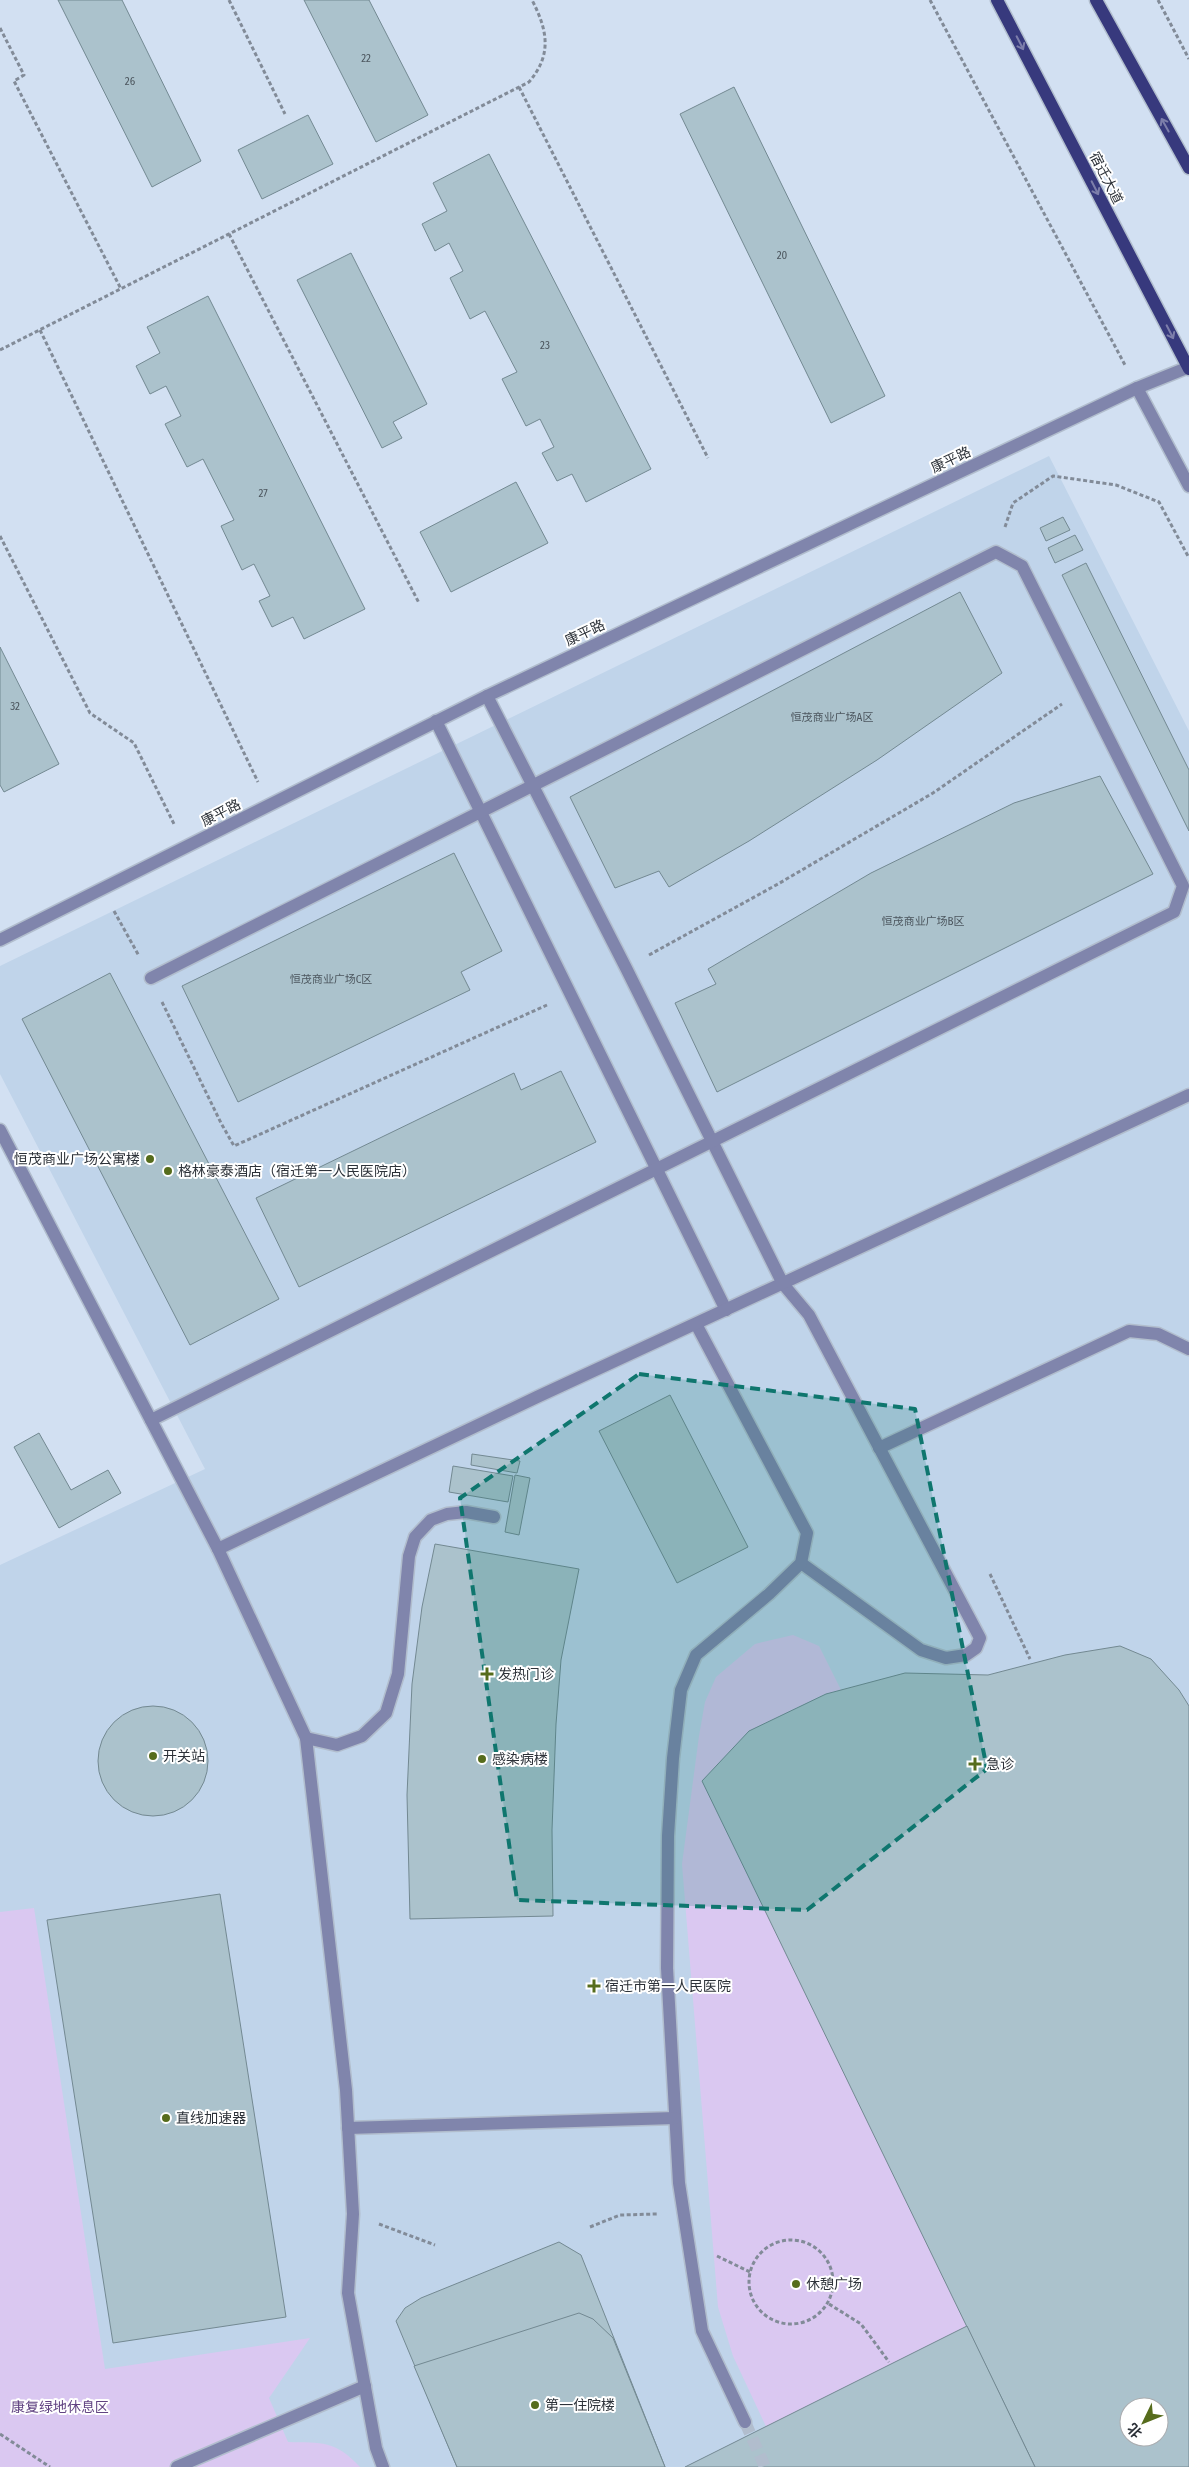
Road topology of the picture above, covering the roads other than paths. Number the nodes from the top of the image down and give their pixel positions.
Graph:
1 (997, 0) edge
2 (1096, 0) edge
3 (1189, 168) edge
4 (1189, 368) edge
5 (1137, 388) junction
6 (1189, 486) edge
7 (487, 696) junction
8 (436, 721) junction
9 (533, 786) junction
10 (481, 812) junction
11 (0, 940) edge
12 (151, 978) dead end
13 (1189, 1095) edge
14 (0, 1130) edge
15 (712, 1142) junction
16 (657, 1169) junction
17 (783, 1284) junction
18 (726, 1310) junction
19 (696, 1324) junction
20 (1189, 1349) edge
21 (151, 1420) junction
22 (879, 1448) junction
23 (494, 1517) dead end
24 (218, 1549) junction
25 (800, 1563) junction
26 (306, 1738) junction
27 (675, 2118) junction
28 (348, 2128) junction
29 (364, 2386) junction
30 (745, 2422) tunnel mouth
31 (177, 2467) edge
32 (383, 2467) edge

1 -> 4 main road, 宿迁大道
3 -> 2 main road
4 - 5 street, 康平路
5 - 6 street
5 - 7 street, 康平路
7 - 8 street, 康平路
7 - 9 street
8 - 10 street
8 - 11 street, 康平路
9 - 10 street
9 - 15 street
9 - 15 street
10 - 12 street
10 - 16 street
13 - 17 street
14 - 21 street
15 - 16 street
15 - 17 street
16 - 18 street
16 - 21 street
17 - 18 street
17 - 22 street
18 - 19 street
19 - 24 street
19 - 25 street
20 - 22 street
21 - 24 street
22 - 25 street
23 - 26 street
24 - 26 street
25 - 27 street
26 - 28 street
27 - 28 street
27 - 30 street
28 - 29 street
29 - 31 street
29 - 32 street

